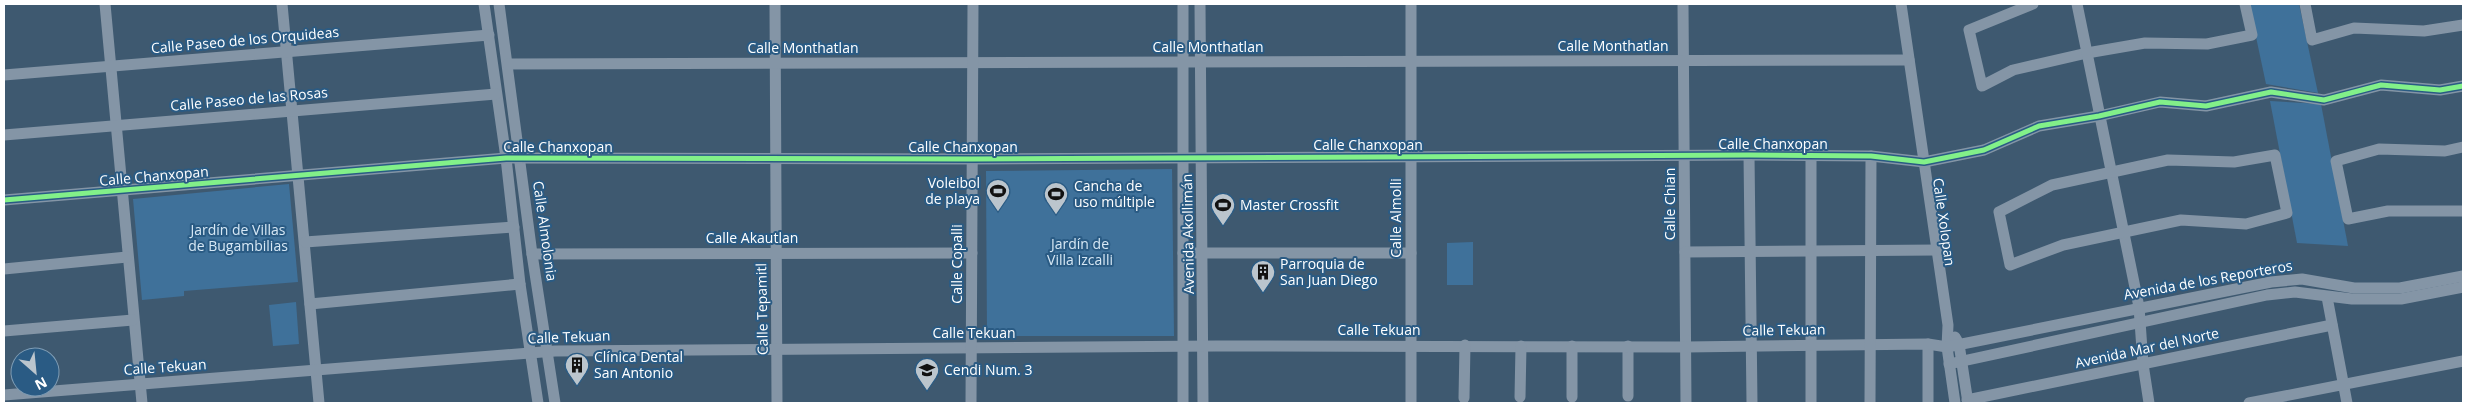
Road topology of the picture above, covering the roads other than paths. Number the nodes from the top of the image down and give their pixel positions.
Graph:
1 (105, 4) edge
2 (282, 4) edge
3 (484, 4) edge
4 (499, 4) edge
5 (775, 4) edge
6 (973, 4) edge
7 (1183, 4) edge
8 (1200, 4) edge
9 (1412, 4) edge
10 (1683, 4) edge
11 (1901, 4) edge
12 (2033, 4) edge
13 (2077, 4) edge
14 (2245, 4) edge
15 (2305, 4) edge
16 (2463, 25) edge
17 (489, 35) junction
18 (287, 52) junction
19 (2087, 53) junction
20 (1909, 60) junction
21 (1684, 61) junction
22 (1183, 62) junction
23 (1200, 62) junction
24 (1411, 62) junction
25 (776, 63) junction
26 (972, 63) junction
27 (508, 64) junction
28 (110, 66) junction
29 (4, 75) edge
30 (2463, 86) edge
31 (496, 94) junction
32 (292, 111) junction
33 (2100, 116) junction
34 (115, 126) junction
35 (4, 136) edge
36 (2463, 147) edge
37 (1748, 155) junction
38 (1411, 156) junction
39 (1684, 156) junction
40 (1811, 156) junction
41 (1871, 156) junction
42 (521, 157) junction
43 (1183, 157) junction
44 (1202, 157) junction
45 (506, 158) junction
46 (777, 158) junction
47 (972, 159) junction
48 (1924, 162) junction
49 (2111, 173) junction
50 (298, 175) junction
51 (121, 190) junction
52 (4, 200) edge
53 (2463, 211) edge
54 (514, 227) junction
55 (2123, 231) junction
56 (305, 242) junction
57 (1870, 250) junction
58 (1937, 250) junction
59 (1810, 251) junction
60 (1685, 252) junction
61 (1750, 252) junction
62 (776, 253) junction
63 (972, 253) junction
64 (1183, 253) junction
65 (1204, 253) junction
66 (1411, 253) junction
67 (532, 254) junction
68 (127, 257) junction
69 (4, 269) edge
70 (2463, 276) edge
71 (520, 284) junction
72 (2463, 287) edge
73 (2327, 297) junction
74 (310, 304) junction
75 (2139, 307) junction
76 (133, 320) junction
77 (2139, 322) junction
78 (1948, 325) junction
79 (2332, 325) junction
80 (4, 331) edge
81 (1870, 344) junction
82 (1928, 344) junction
83 (1959, 344) junction
84 (1411, 345) junction
85 (1465, 345) junction
86 (1751, 345) junction
87 (1812, 345) junction
88 (1182, 346) junction
89 (1204, 346) junction
90 (1521, 346) junction
91 (1572, 346) junction
92 (1628, 346) junction
93 (1686, 347) junction
94 (1947, 347) junction
95 (973, 348) junction
96 (778, 349) junction
97 (548, 355) junction
98 (532, 356) junction
99 (1961, 361) junction
100 (2463, 361) edge
101 (1949, 364) junction
102 (2143, 364) junction
103 (317, 374) junction
104 (2344, 384) junction
105 (140, 387) junction
106 (4, 395) edge
107 (1628, 396) dead end
108 (1520, 397) dead end
109 (1572, 397) dead end
110 (1464, 398) dead end
111 (1968, 402) edge
112 (4, 403) edge
113 (142, 403) edge
114 (319, 403) edge
115 (538, 403) edge
116 (556, 403) edge
117 (777, 403) edge
118 (971, 403) edge
119 (1182, 403) edge
120 (1203, 403) edge
121 (1411, 403) edge
122 (1686, 403) edge
123 (1752, 403) edge
124 (1811, 403) edge
125 (1870, 403) edge
126 (1928, 403) edge
127 (1955, 403) edge
128 (2149, 403) edge
129 (2250, 403) edge
130 (2348, 403) edge

1 - 28 street
2 - 18 street
3 - 17 street, Calle Almolonia
4 - 27 street, Calle Almolonia
5 - 25 street, Calle Tepamitl
6 - 26 street, Calle Copalli
7 - 22 street, Avenida Akollimán
8 - 23 street, Avenida Akollimán
9 - 24 street, Calle Almolli
10 - 21 street, Calle Chian
11 - 20 street, Calle Xolopan
12 - 19 street
13 - 19 street
14 - 19 street
15 - 16 street
17 - 18 street, Calle Paseo de los Orquideas
17 - 31 street, Calle Almolonia
18 - 28 street, Calle Paseo de los Orquideas
18 - 32 street
19 - 33 street
20 - 21 street, Calle Monthatlan
20 - 48 street, Calle Xolopan
21 - 24 street, Calle Monthatlan
21 - 39 street, Calle Chian
22 - 23 street, Calle Monthatlan
22 - 26 street, Calle Monthatlan
22 - 43 street, Avenida Akollimán
23 - 24 street, Calle Monthatlan
23 - 44 street, Avenida Akollimán
24 - 38 street, Calle Almolli
25 - 26 street, Calle Monthatlan
25 - 27 street, Calle Monthatlan
25 - 46 street, Calle Tepamitl
26 - 47 street, Calle Copalli
27 - 42 street, Calle Almolonia
28 - 29 street, Calle Paseo de los Orquideas
28 - 34 street
30 - 33 street, Calle Chanxopan
31 - 32 street, Calle Paseo de las Rosas
31 - 45 street, Calle Almolonia
32 - 34 street, Calle Paseo de las Rosas
32 - 50 street
33 - 48 street, Calle Chanxopan
33 - 49 street
34 - 35 street, Calle Paseo de las Rosas
34 - 51 street
36 - 53 street
37 - 39 street, Calle Chanxopan
37 - 40 street, Calle Chanxopan
37 - 61 street
38 - 39 street, Calle Chanxopan
38 - 44 street, Calle Chanxopan
38 - 66 street, Calle Almolli
39 - 60 street, Calle Chian
40 - 41 street, Calle Chanxopan
40 - 59 street
41 - 48 street, Calle Chanxopan
41 - 57 street
42 - 45 street, Calle Chanxopan
42 - 46 street, Calle Chanxopan
42 - 67 street, Calle Almolonia
43 - 44 street, Calle Chanxopan
43 - 47 street, Calle Chanxopan
43 - 64 street, Avenida Akollimán
44 - 65 street, Avenida Akollimán
45 - 50 street, Calle Chanxopan
45 - 54 street, Calle Almolonia
46 - 47 street, Calle Chanxopan
46 - 62 street, Calle Tepamitl
47 - 63 street, Calle Copalli
48 - 58 street, Calle Xolopan
49 - 55 street
49 - 55 street
49 - 55 street
50 - 51 street, Calle Chanxopan
50 - 56 street
51 - 52 street, Calle Chanxopan
51 - 68 street
54 - 56 street
54 - 71 street, Calle Almolonia
55 - 75 street
56 - 74 street
57 - 58 street
57 - 59 street
57 - 81 street
58 - 78 street, Calle Xolopan
59 - 61 street
59 - 87 street
60 - 61 street
60 - 93 street, Calle Chian
61 - 86 street
62 - 63 street, Calle Akautlan
62 - 67 street, Calle Akautlan
62 - 96 street, Calle Tepamitl
63 - 95 street, Calle Copalli
64 - 65 street
64 - 88 street, Avenida Akollimán
65 - 66 street
65 - 89 street, Avenida Akollimán
66 - 84 street, Calle Almolli
67 - 97 street, Calle Almolonia
68 - 69 street
68 - 76 street
70 - 75 street, Avenida de los Reporteros
71 - 74 street
71 - 98 street, Calle Almolonia
72 - 73 street, Avenida de los Reporteros
73 - 77 street, Avenida de los Reporteros
73 - 79 street
74 - 103 street
75 - 77 street
75 - 83 street, Avenida de los Reporteros
76 - 80 street
76 - 105 street
77 - 99 street, Avenida de los Reporteros
77 - 102 street
78 - 83 street, Calle Xolopan
78 - 94 street, Calle Xolopan
79 - 102 street, Avenida Mar del Norte
79 - 104 street
81 - 82 street, Calle Tekuan
81 - 87 street, Calle Tekuan
81 - 125 street
82 - 94 street, Calle Tekuan
82 - 126 street
83 - 94 street, Avenida de los Reporteros
83 - 99 street, Calle Xolopan
84 - 85 street, Calle Tekuan
84 - 89 street, Calle Tekuan
84 - 121 street, Calle Almolli
85 - 90 street, Calle Tekuan
85 - 110 street
86 - 87 street, Calle Tekuan
86 - 93 street, Calle Tekuan
86 - 123 street
87 - 124 street
88 - 89 street, Calle Tekuan
88 - 95 street, Calle Tekuan
88 - 119 street, Avenida Akollimán
89 - 120 street, Avenida Akollimán
90 - 91 street, Calle Tekuan
90 - 108 street
91 - 92 street, Calle Tekuan
91 - 109 street
92 - 93 street, Calle Tekuan
92 - 107 street
93 - 122 street, Calle Chian
94 - 101 street, Calle Xolopan
95 - 96 street, Calle Tekuan
95 - 118 street, Calle Copalli
96 - 97 street, Calle Tekuan
96 - 117 street, Calle Tepamitl
97 - 98 street, Calle Tekuan
97 - 116 street, Calle Almolonia
98 - 103 street, Calle Tekuan
98 - 115 street, Calle Almolonia
99 - 101 street, Avenida de los Reporteros
99 - 111 street, Calle Xolopan
100 - 104 street
101 - 127 street, Calle Xolopan
102 - 111 street, Avenida Mar del Norte
102 - 128 street
103 - 105 street, Calle Tekuan
103 - 114 street
104 - 129 street
104 - 130 street
105 - 106 street, Calle Tekuan
105 - 112 street, Calle Tekuan
105 - 113 street

